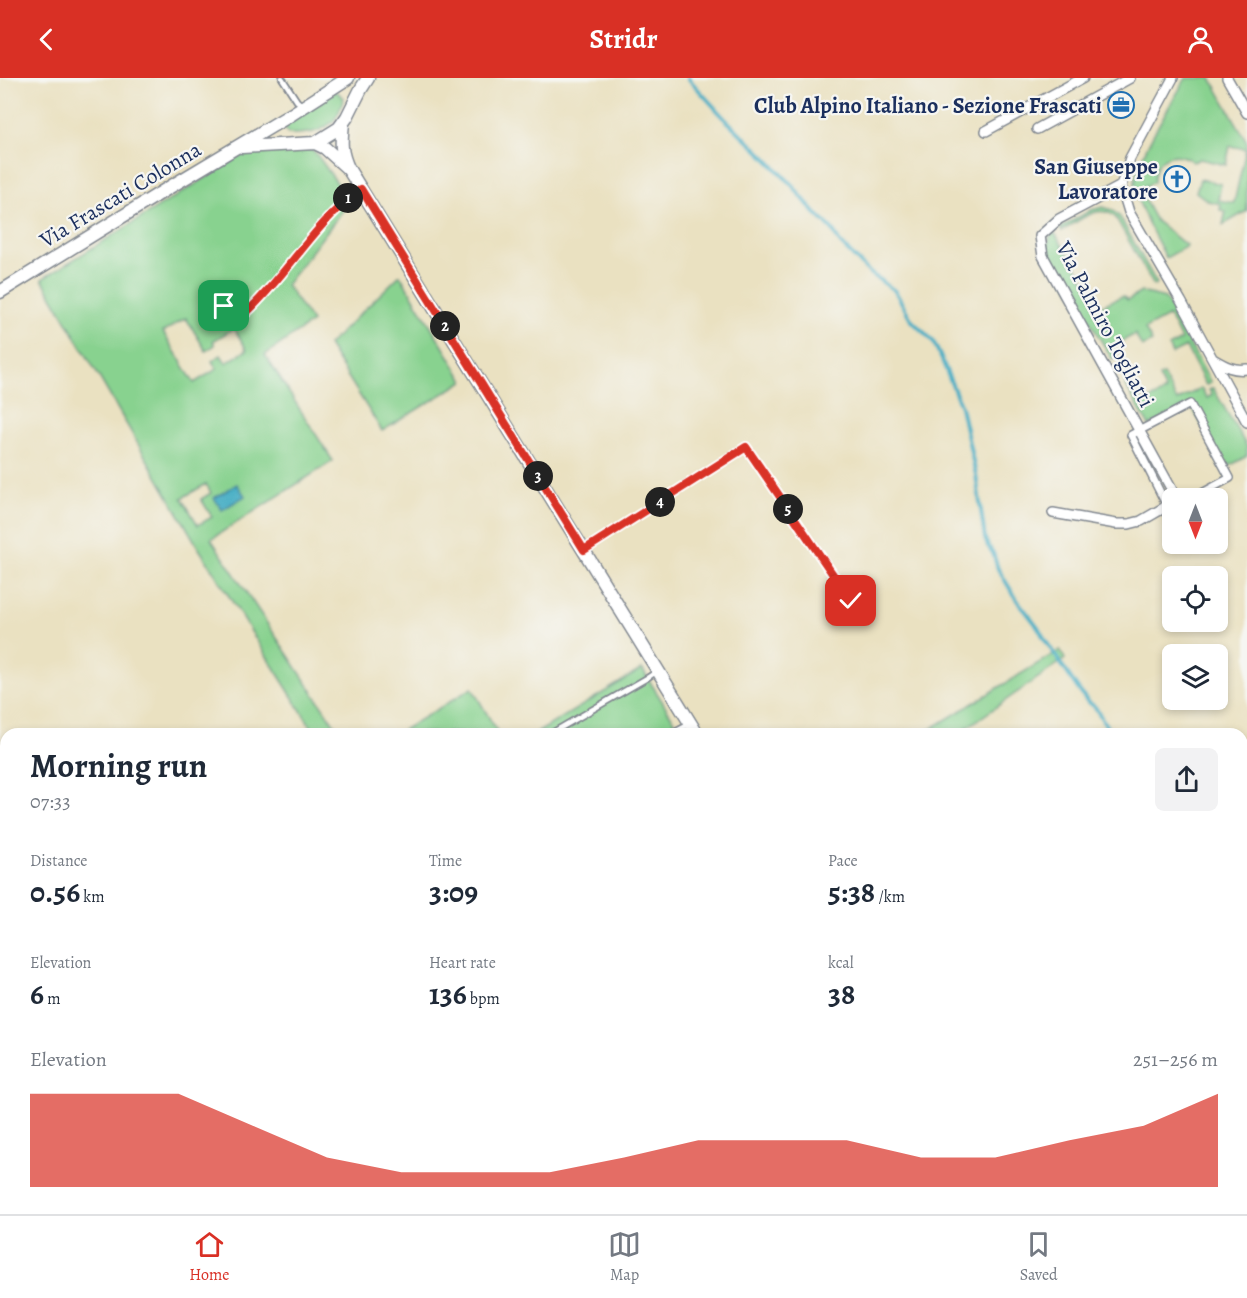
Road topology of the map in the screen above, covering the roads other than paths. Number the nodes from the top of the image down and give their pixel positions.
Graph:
1 (282, 78) edge
2 (348, 78) edge
3 (368, 78) edge
4 (1083, 78) edge
5 (1130, 78) edge
6 (1173, 78) edge
7 (1227, 78) edge
8 (336, 86) junction
9 (354, 102) junction
10 (304, 107) junction
11 (1247, 113) edge
12 (282, 121) junction
13 (343, 123) junction
14 (1037, 129) dead end
15 (986, 131) dead end
16 (315, 143) junction
17 (284, 145) junction
18 (232, 150) junction
19 (349, 170) junction
20 (1121, 186) junction
21 (361, 189) junction
22 (0, 292) edge
23 (224, 306) dead end
24 (1211, 358) junction
25 (1247, 369) edge
26 (1247, 422) edge
27 (1140, 431) junction
28 (1171, 488) edge
29 (1212, 488) edge
30 (1162, 512) edge
31 (1053, 513) dead end
32 (584, 550) junction
33 (865, 592) dead end
34 (658, 670) junction
35 (560, 728) edge
36 (694, 728) edge

1 - 10 lane
2 - 8 street, Via Frascati Colonna
3 - 9 street, Via Frascati Colonna
4 - 15 street
5 - 14 street
6 - 20 street
7 - 11 street
8 - 9 street
8 - 10 street, Via Frascati Colonna
9 - 13 street, Via Frascati Colonna
10 - 12 street, Via Frascati Colonna
12 - 17 street
12 - 18 street, Via Frascati Colonna
13 - 16 street, Via Frascati Colonna
13 - 19 street
16 - 17 street, Via Frascati Colonna
16 - 19 street
17 - 18 street, Via Frascati Colonna
18 - 22 street, Via Frascati Colonna
19 - 21 street
20 - 24 street
20 - 27 street, Via Palmiro Togliatti
21 - 23 lane
21 - 32 street
24 - 25 street
24 - 26 street
27 - 28 street
27 - 29 street
30 - 31 street
32 - 33 lane
32 - 34 street
34 - 35 lane
34 - 36 street

